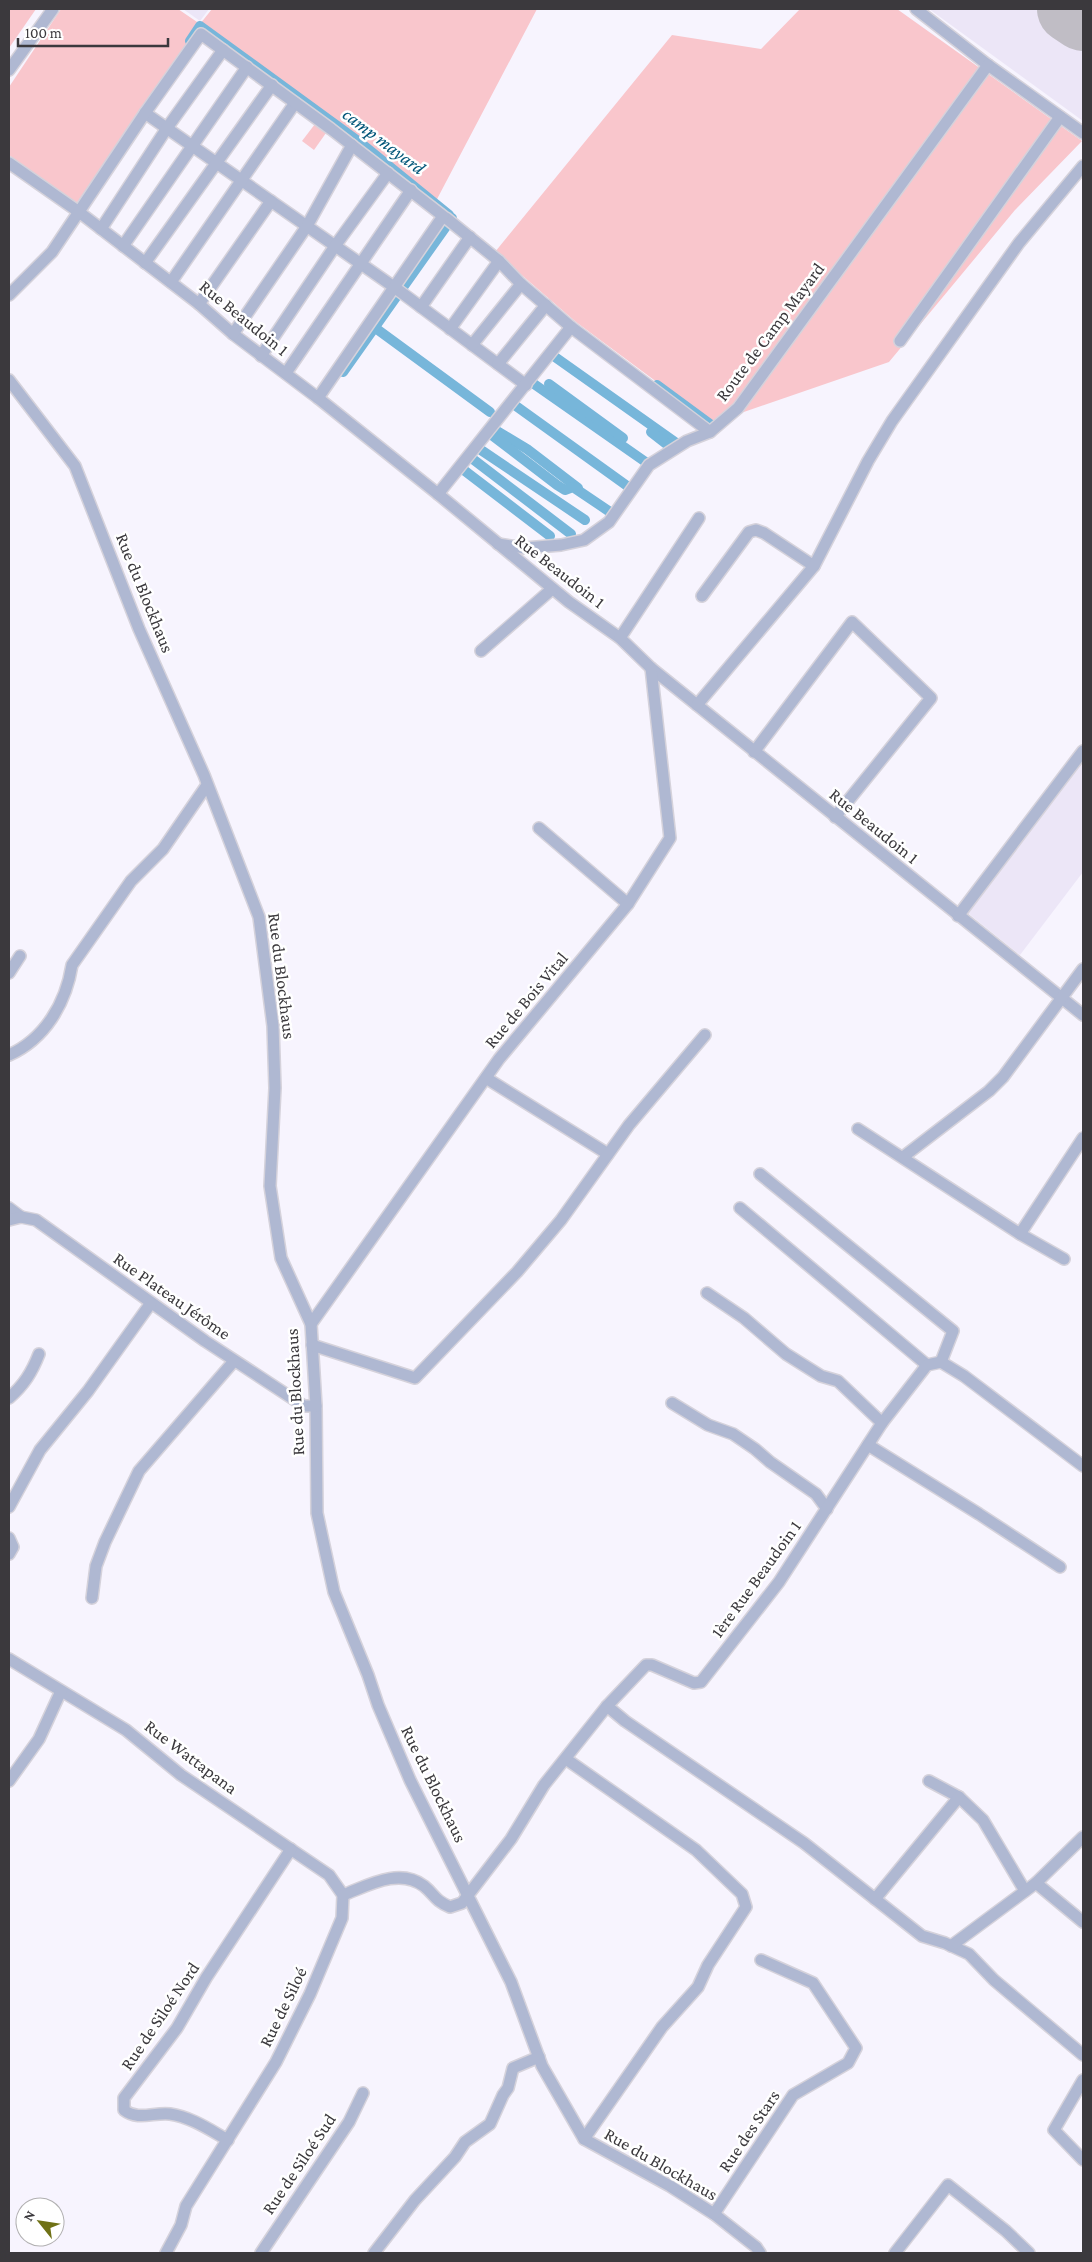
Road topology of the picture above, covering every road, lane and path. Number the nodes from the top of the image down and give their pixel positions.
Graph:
1 (53, 9) edge
2 (916, 9) edge
3 (223, 50) junction
4 (988, 65) junction
5 (247, 67) junction
6 (9, 70) edge
7 (272, 86) junction
8 (295, 103) junction
9 (145, 113) junction
10 (1060, 117) junction
11 (167, 128) junction
12 (1083, 133) edge
13 (352, 145) junction
14 (192, 146) junction
15 (9, 163) edge
16 (215, 163) junction
17 (1083, 166) edge
18 (388, 173) junction
19 (240, 180) junction
20 (411, 190) junction
21 (271, 201) junction
22 (79, 212) junction
23 (449, 220) dead end
24 (307, 226) junction
25 (101, 229) junction
26 (470, 238) junction
27 (123, 246) junction
28 (335, 246) junction
29 (499, 261) junction
30 (145, 263) junction
31 (360, 263) junction
32 (171, 282) junction
33 (521, 284) junction
34 (398, 290) junction
35 (9, 295) edge
36 (199, 304) junction
37 (546, 305) junction
38 (421, 307) junction
39 (571, 327) junction
40 (450, 329) junction
41 (233, 334) junction
42 (900, 341) dead end
43 (472, 345) junction
44 (262, 356) junction
45 (498, 364) junction
46 (286, 373) junction
47 (9, 380) edge
48 (526, 385) junction
49 (318, 398) junction
50 (710, 432) junction
51 (438, 494) junction
52 (699, 518) dead end
53 (498, 544) junction
54 (814, 566) junction
55 (552, 589) junction
56 (702, 596) dead end
57 (620, 638) junction
58 (481, 651) dead end
59 (651, 668) junction
60 (697, 705) junction
61 (1083, 750) edge
62 (754, 752) junction
63 (207, 784) junction
64 (835, 817) junction
65 (539, 828) dead end
66 (628, 904) junction
67 (958, 916) junction
68 (20, 956) dead end
69 (1083, 969) edge
70 (9, 973) edge
71 (1060, 998) junction
72 (1083, 1015) edge
73 (705, 1035) dead end
74 (9, 1055) edge
75 (486, 1078) junction
76 (858, 1129) dead end
77 (1083, 1138) edge
78 (608, 1154) junction
79 (903, 1157) junction
80 (760, 1174) dead end
81 (9, 1208) edge
82 (740, 1208) dead end
83 (20, 1217) junction
84 (9, 1220) edge
85 (1020, 1234) junction
86 (1064, 1260) dead end
87 (707, 1293) dead end
88 (151, 1303) junction
89 (311, 1324) junction
90 (312, 1345) junction
91 (39, 1354) dead end
92 (234, 1361) junction
93 (940, 1362) junction
94 (927, 1364) junction
95 (9, 1398) edge
96 (672, 1403) dead end
97 (316, 1406) junction
98 (882, 1423) junction
99 (868, 1445) junction
100 (1083, 1466) edge
101 (9, 1507) edge
102 (827, 1509) junction
103 (9, 1538) edge
104 (9, 1554) edge
105 (1060, 1567) dead end
106 (92, 1598) dead end
107 (9, 1659) edge
108 (61, 1691) junction
109 (607, 1706) junction
110 (566, 1759) junction
111 (9, 1781) edge
112 (929, 1781) dead end
113 (959, 1797) junction
114 (1083, 1837) edge
115 (291, 1849) junction
116 (1036, 1883) junction
117 (1025, 1891) junction
118 (468, 1894) junction
119 (342, 1895) junction
120 (875, 1899) junction
121 (1083, 1922) edge
122 (951, 1946) junction
123 (761, 1960) dead end
124 (1083, 2055) edge
125 (539, 2057) junction
126 (1083, 2080) edge
127 (363, 2093) dead end
128 (584, 2139) junction
129 (228, 2140) junction
130 (1083, 2160) edge
131 (714, 2214) junction
132 (757, 2251) edge
133 (166, 2253) edge
134 (262, 2253) edge
135 (374, 2253) edge
136 (895, 2253) edge
137 (1029, 2253) edge

1 - 6 street
2 - 4 street
3 - 5 street
3 - 9 street
3 - 11 street
4 - 10 street
4 - 50 street, Route de Camp Mayard
5 - 7 street
5 - 14 street
7 - 8 street
7 - 16 street
8 - 13 street
8 - 19 street
9 - 11 street
9 - 22 street
10 - 12 street
10 - 42 street
11 - 14 street
11 - 25 street
13 - 18 street
13 - 24 street
14 - 16 street
14 - 27 street
15 - 22 street, Rue Beaudoin 1
16 - 19 street
16 - 30 street
17 - 54 street
18 - 20 street
18 - 28 street
19 - 21 street
19 - 32 street
20 - 31 street
20 - 34 street
21 - 24 street
21 - 36 street
22 - 25 street, Rue Beaudoin 1
22 - 35 street
23 - 26 street
24 - 28 street
24 - 41 street
25 - 27 street, Rue Beaudoin 1
26 - 29 street
26 - 38 street
27 - 30 street, Rue Beaudoin 1
28 - 31 street
28 - 44 street
29 - 33 street
29 - 40 street
30 - 32 street, Rue Beaudoin 1
31 - 34 street
31 - 46 street
32 - 36 street, Rue Beaudoin 1
33 - 37 street
33 - 43 street
34 - 38 street
34 - 49 street
36 - 41 street, Rue Beaudoin 1
37 - 39 street
37 - 45 street
38 - 40 street
39 - 48 street
39 - 50 street
40 - 43 street
41 - 44 street, Rue Beaudoin 1
43 - 45 street
44 - 46 street, Rue Beaudoin 1
45 - 48 street
46 - 49 street, Rue Beaudoin 1
47 - 63 street, Rue du Blockhaus
48 - 51 street
49 - 51 street, Rue Beaudoin 1
50 - 53 street, Route de Camp Mayard
51 - 53 street, Rue Beaudoin 1
52 - 57 street
53 - 55 street, Rue Beaudoin 1
54 - 56 street
54 - 60 street
55 - 57 street, Rue Beaudoin 1
55 - 58 street
57 - 59 street, Rue Beaudoin 1
59 - 60 street, Rue Beaudoin 1
59 - 66 street, Rue de Bois Vital
60 - 62 street, Rue Beaudoin 1
61 - 67 street
62 - 64 street, Rue Beaudoin 1
62 - 64 street
63 - 74 street
63 - 89 street, Rue du Blockhaus
64 - 67 street, Rue Beaudoin 1
65 - 66 street
66 - 75 street, Rue de Bois Vital
67 - 71 street, Rue Beaudoin 1
68 - 70 street
69 - 71 street
71 - 72 street, Rue Beaudoin 1
71 - 79 street
73 - 78 street
75 - 78 street
75 - 89 street, Rue de Bois Vital
76 - 79 street
77 - 85 street
78 - 90 street
79 - 85 street
80 - 93 street
81 - 83 street
82 - 94 street
83 - 84 street
83 - 88 street, Rue Plateau Jérôme
85 - 86 street
87 - 98 street
88 - 92 street, Rue Plateau Jérôme
88 - 101 street
89 - 90 street, Rue du Blockhaus
90 - 97 street, Rue du Blockhaus
91 - 95 street
92 - 97 street, Rue Plateau Jérôme
92 - 106 street
93 - 94 street
93 - 100 street
94 - 98 street, 1ère Rue Beaudoin 1
96 - 102 street
97 - 118 street, Rue du Blockhaus
98 - 99 street, 1ère Rue Beaudoin 1
99 - 102 street, 1ère Rue Beaudoin 1
99 - 105 street
102 - 109 street, 1ère Rue Beaudoin 1
103 - 104 street
107 - 108 street, Rue Wattapana
108 - 111 street
108 - 115 street, Rue Wattapana
109 - 110 street, 1ère Rue Beaudoin 1
109 - 120 street
110 - 118 street, 1ère Rue Beaudoin 1
110 - 128 street
112 - 113 street
113 - 117 street
113 - 120 street
114 - 116 street
115 - 119 street, Rue Wattapana
115 - 129 street, Rue de Siloé Nord
116 - 117 street
116 - 121 street
117 - 122 street
118 - 119 street
118 - 125 street, Rue du Blockhaus
119 - 129 street, Rue de Siloé
120 - 122 street
122 - 124 street
123 - 131 street, Rue des Stars
125 - 128 street, Rue du Blockhaus
125 - 135 street
126 - 130 street
127 - 134 street, Rue de Siloé Sud
128 - 131 street, Rue du Blockhaus
129 - 133 street, Rue de Siloé
131 - 132 street, Rue du Blockhaus
136 - 137 street

